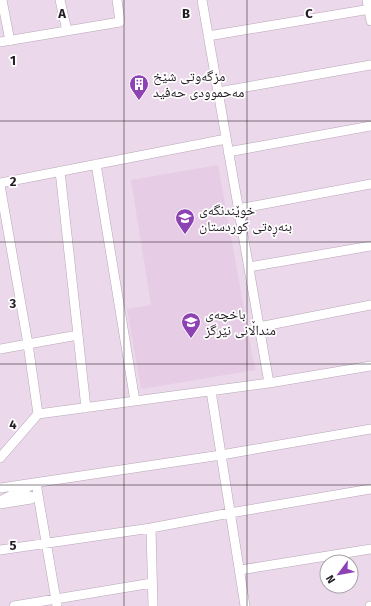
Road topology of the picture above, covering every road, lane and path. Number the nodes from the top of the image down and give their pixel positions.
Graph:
1 (2, 0) edge
2 (60, 0) edge
3 (117, 0) edge
4 (202, 0) edge
5 (369, 6) edge
6 (371, 21) edge
7 (67, 31) junction
8 (208, 36) junction
9 (10, 41) junction
10 (0, 42) edge
11 (371, 65) edge
12 (218, 92) junction
13 (371, 126) edge
14 (226, 139) junction
15 (228, 152) junction
16 (96, 164) junction
17 (60, 171) junction
18 (0, 184) edge
19 (371, 184) edge
20 (238, 209) junction
21 (371, 246) edge
22 (248, 267) junction
23 (371, 305) edge
24 (259, 327) junction
25 (78, 335) junction
26 (28, 344) junction
27 (0, 349) edge
28 (371, 366) edge
29 (269, 383) junction
30 (211, 391) junction
31 (135, 401) junction
32 (86, 408) junction
33 (38, 414) junction
34 (371, 429) edge
35 (221, 455) junction
36 (0, 458) edge
37 (36, 482) junction
38 (0, 489) edge
39 (371, 489) edge
40 (15, 494) junction
41 (38, 498) junction
42 (0, 502) edge
43 (230, 512) junction
44 (151, 528) junction
45 (46, 543) junction
46 (371, 549) edge
47 (0, 550) edge
48 (240, 570) junction
49 (152, 583) junction
50 (56, 603) edge
51 (14, 606) edge
52 (153, 606) edge
53 (246, 606) edge

1 - 9 street
2 - 7 street
3 - 7 street
4 - 8 street
5 - 6 street
5 - 8 street
7 - 9 street
8 - 12 street
9 - 10 street
11 - 12 street
12 - 14 street
13 - 15 street
14 - 15 street
14 - 16 street
15 - 20 street
16 - 17 street
16 - 31 street
17 - 18 street
17 - 25 street
18 - 26 street
19 - 20 street
20 - 22 street
21 - 22 street
22 - 24 street
23 - 24 street
24 - 29 street
25 - 26 street
25 - 32 street
26 - 27 street
26 - 33 street
28 - 29 street
29 - 30 street
30 - 31 street
30 - 35 street
31 - 32 street
32 - 33 street
33 - 36 street
34 - 35 street
35 - 37 street
35 - 43 street
37 - 38 street
37 - 40 street
37 - 41 street
38 - 40 street
39 - 43 street
40 - 41 street
40 - 42 street
41 - 42 street
41 - 45 street
43 - 44 street
43 - 48 street
44 - 45 street
44 - 49 street
45 - 47 street
45 - 50 street
46 - 48 street
48 - 53 street
49 - 50 street
49 - 52 street
50 - 51 street

